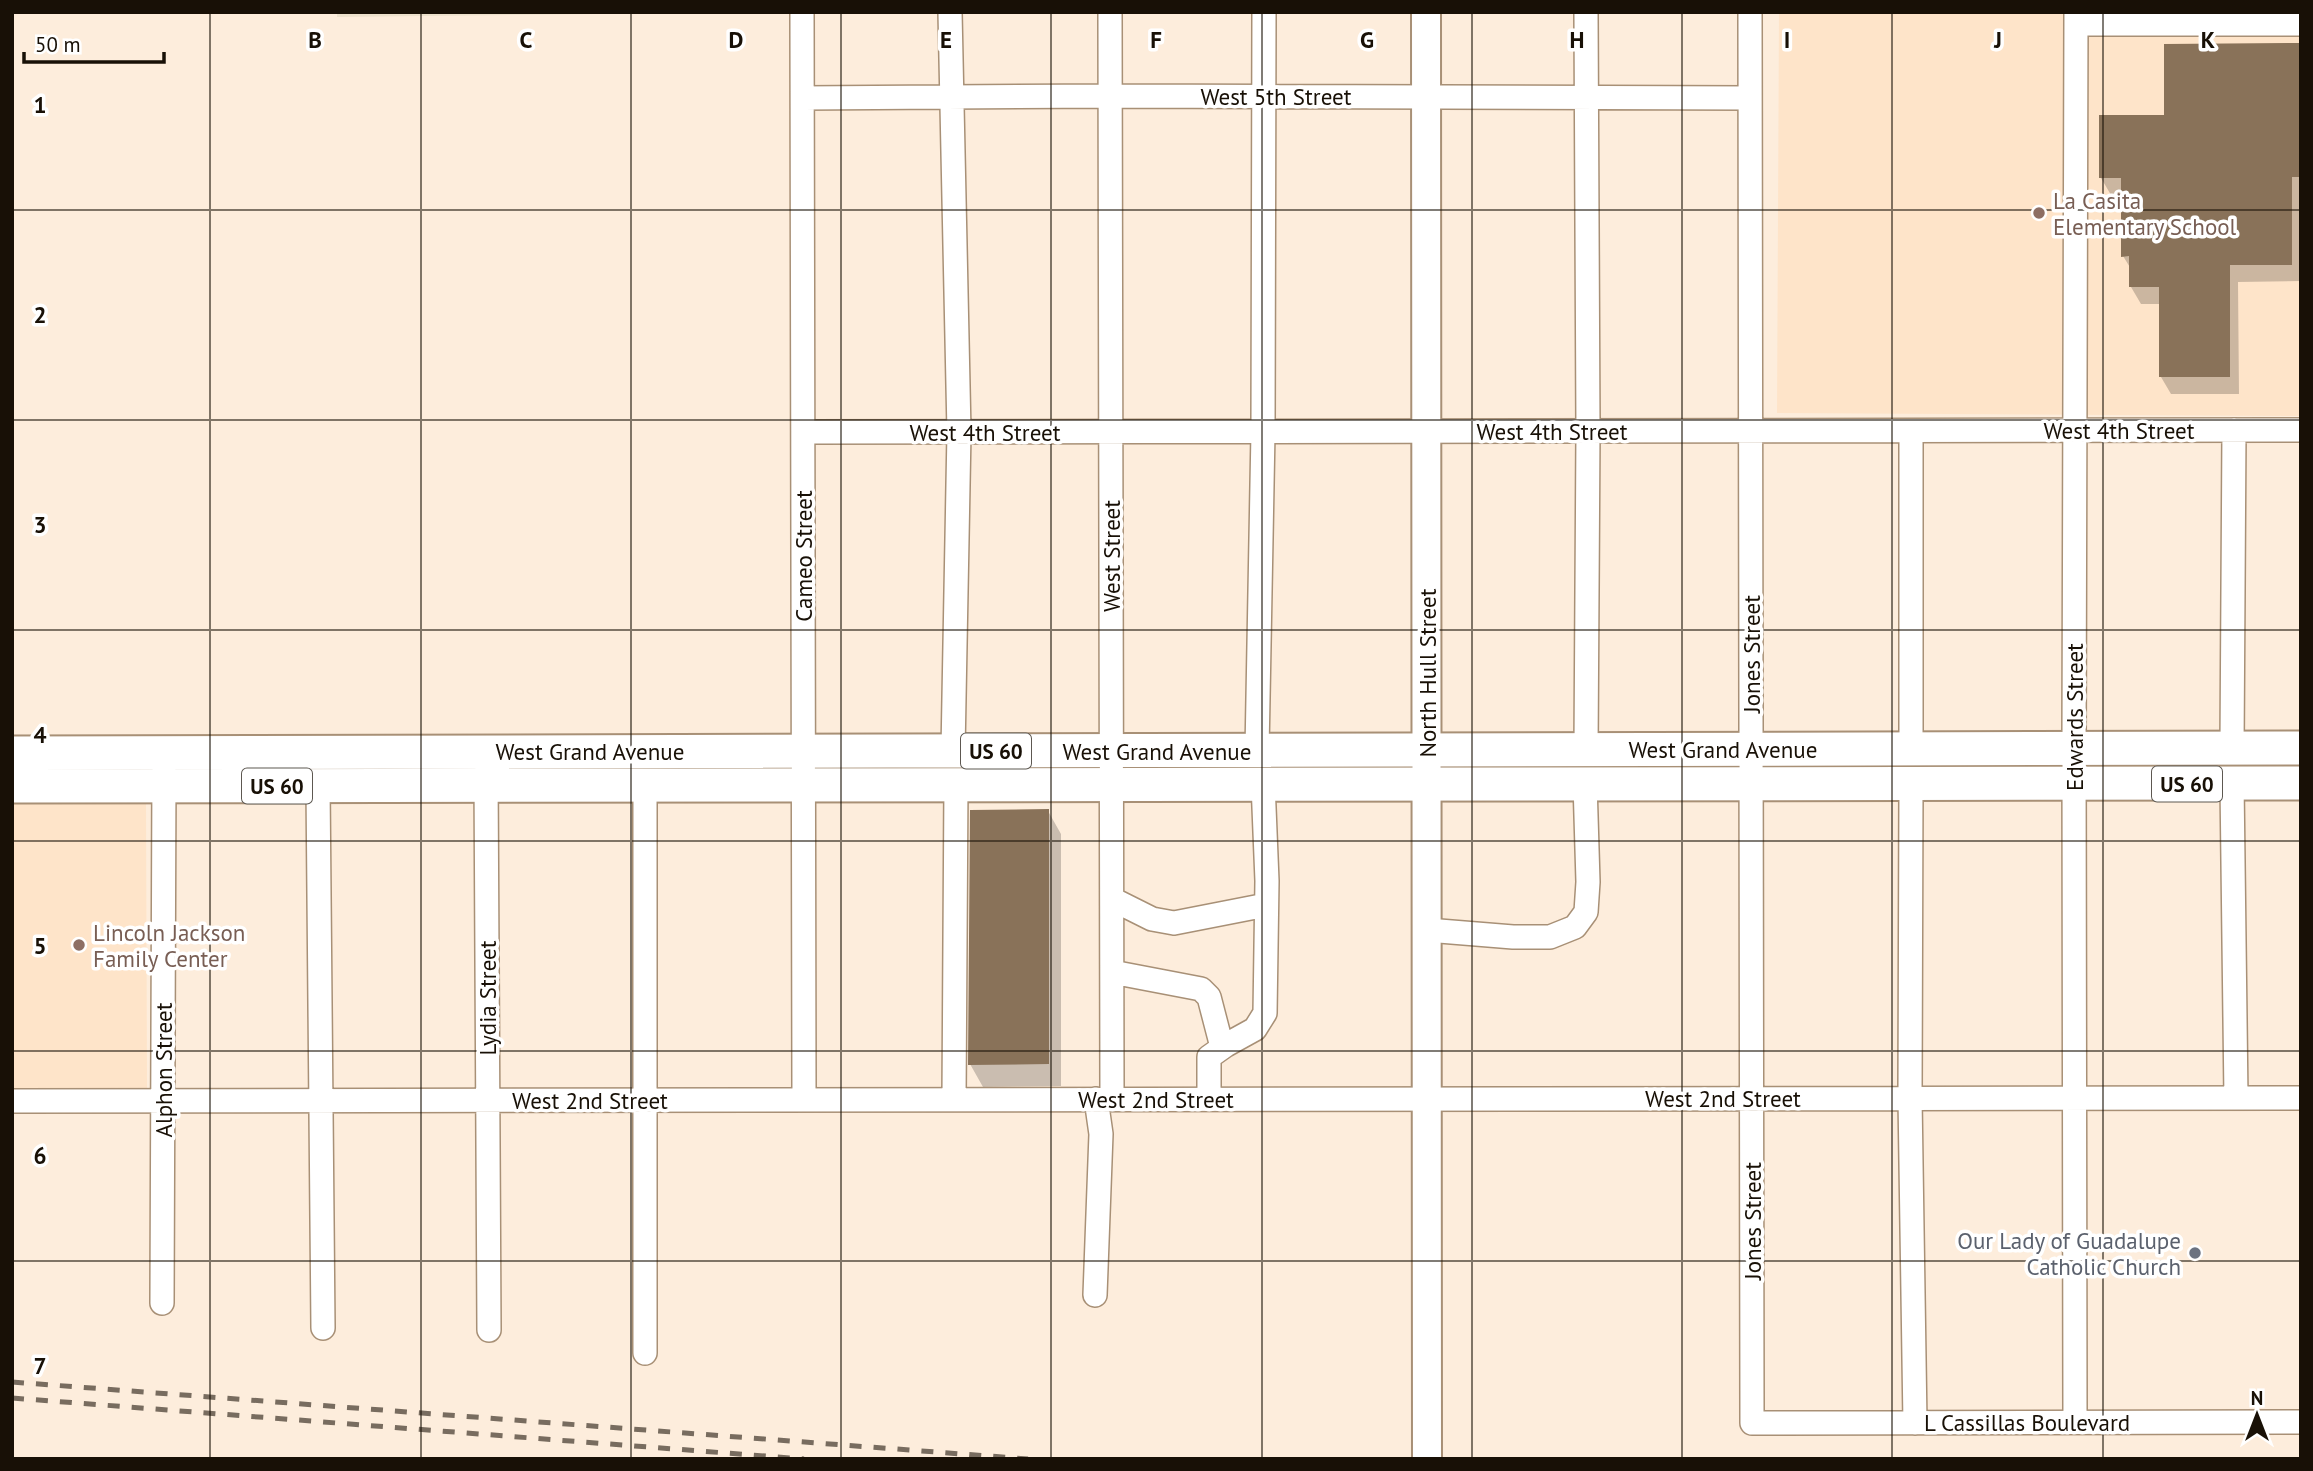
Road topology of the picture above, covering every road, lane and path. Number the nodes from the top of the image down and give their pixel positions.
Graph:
1 (802, 12) edge
2 (950, 12) edge
3 (1111, 12) edge
4 (1264, 12) edge
5 (1426, 12) edge
6 (1586, 12) edge
7 (1750, 12) edge
8 (2076, 18) edge
9 (2301, 24) edge
10 (1111, 96) junction
11 (1264, 96) junction
12 (950, 97) junction
13 (1426, 97) junction
14 (1586, 97) junction
15 (803, 98) junction
16 (1750, 98) junction
17 (2075, 430) junction
18 (2234, 430) junction
19 (2301, 430) edge
20 (1426, 431) junction
21 (1588, 431) junction
22 (1751, 431) junction
23 (1912, 431) junction
24 (803, 432) junction
25 (959, 432) junction
26 (1111, 432) junction
27 (1263, 432) junction
28 (2074, 748) junction
29 (2232, 748) junction
30 (2301, 748) edge
31 (1586, 749) junction
32 (1751, 749) junction
33 (1912, 749) junction
34 (1427, 750) junction
35 (486, 751) junction
36 (953, 751) junction
37 (12, 753) edge
38 (164, 753) junction
39 (1112, 767) junction
40 (1260, 767) junction
41 (804, 768) junction
42 (2301, 782) edge
43 (956, 783) junction
44 (1427, 783) junction
45 (1585, 783) junction
46 (1751, 783) junction
47 (2232, 783) junction
48 (1911, 784) junction
49 (2074, 784) junction
50 (164, 785) junction
51 (645, 785) junction
52 (12, 786) edge
53 (318, 786) junction
54 (486, 786) junction
55 (1112, 899) junction
56 (1266, 905) junction
57 (1427, 930) junction
58 (1112, 972) junction
59 (1222, 1048) junction
60 (1752, 1098) junction
61 (1910, 1098) junction
62 (2074, 1098) junction
63 (2236, 1098) junction
64 (2301, 1098) edge
65 (954, 1099) junction
66 (1104, 1099) junction
67 (1209, 1099) junction
68 (1427, 1099) junction
69 (323, 1100) junction
70 (487, 1100) junction
71 (645, 1100) junction
72 (804, 1100) junction
73 (12, 1101) edge
74 (163, 1101) junction
75 (1095, 1295) dead end
76 (162, 1303) dead end
77 (323, 1328) dead end
78 (489, 1329) dead end
79 (645, 1353) dead end
80 (2075, 1422) junction
81 (2301, 1422) edge
82 (1752, 1423) joint
83 (1914, 1423) junction
84 (1427, 1459) edge

1 - 15 street, Cameo Street
2 - 12 street
3 - 10 street, West Street
4 - 11 street
5 - 13 main road, North Hull Street
6 - 14 street
7 - 16 street, Jones Street
8 - 9 street
8 - 17 street, Edwards Street
10 - 11 street, West 5th Street
10 - 12 street, West 5th Street
10 - 26 street, West Street
11 - 13 street, West 5th Street
11 - 27 street
12 - 15 street, West 5th Street
12 - 25 street
13 - 14 street, West 5th Street
13 - 20 main road, North Hull Street
14 - 16 street, West 5th Street
14 - 21 street
15 - 24 street, Cameo Street
16 - 22 street, Jones Street
17 - 18 street, West 4th Street
17 - 23 street, West 4th Street
17 - 28 street, Edwards Street
18 - 19 street, West 4th Street
18 - 29 street
20 - 21 street, West 4th Street
20 - 27 street, West 4th Street
20 - 34 main road, North Hull Street
21 - 22 street, West 4th Street
21 - 31 street
22 - 23 street, West 4th Street
22 - 32 street, Jones Street
23 - 33 street
24 - 25 street, West 4th Street
24 - 41 street, Cameo Street
25 - 26 street, West 4th Street
25 - 36 street
26 - 27 street, West 4th Street
26 - 39 street, West Street
27 - 40 street
28 - 29 highway, West Grand Avenue / US 60
28 - 33 highway, West Grand Avenue / US 60
28 - 49 street, Edwards Street
29 - 30 highway, West Grand Avenue / US 60
31 - 32 highway, West Grand Avenue / US 60
31 - 34 highway, West Grand Avenue / US 60
32 - 33 highway, West Grand Avenue / US 60
32 - 46 street, Jones Street
34 - 40 highway, West Grand Avenue / US 60
34 - 44 main road, North Hull Street
35 - 38 highway, West Grand Avenue / US 60
35 - 41 highway, West Grand Avenue / US 60
35 - 54 street, Lydia Street
36 - 39 highway, West Grand Avenue / US 60
36 - 41 highway, West Grand Avenue / US 60
37 - 38 highway, West Grand Avenue / US 60
38 - 50 street, Alphon Street
39 - 40 highway, West Grand Avenue / US 60
39 - 43 highway, West Grand Avenue / US 60
39 - 55 street, West Street
40 - 44 highway, West Grand Avenue / US 60
40 - 56 street
41 - 43 highway, West Grand Avenue / US 60
41 - 51 highway, West Grand Avenue / US 60
41 - 72 street, Cameo Street
42 - 47 highway, West Grand Avenue / US 60
43 - 65 street
44 - 45 highway, West Grand Avenue / US 60
44 - 57 main road, North Hull Street
45 - 46 highway, West Grand Avenue / US 60
45 - 57 street
46 - 48 highway, West Grand Avenue / US 60
46 - 60 street, Jones Street
47 - 49 highway, West Grand Avenue / US 60
47 - 63 street
48 - 49 highway, West Grand Avenue / US 60
48 - 61 street
49 - 62 street, Edwards Street
50 - 52 highway, West Grand Avenue / US 60
50 - 53 highway, West Grand Avenue / US 60
50 - 74 street, Alphon Street
51 - 54 highway, West Grand Avenue / US 60
51 - 71 street
53 - 54 highway, West Grand Avenue / US 60
53 - 69 street
54 - 70 street, Lydia Street
55 - 56 street
55 - 58 street, West Street
56 - 59 street
57 - 68 main road, North Hull Street
58 - 59 street
58 - 66 street, West Street
59 - 67 street
60 - 61 street, West 2nd Street
60 - 68 street, West 2nd Street
60 - 82 street, Jones Street
61 - 62 street, West 2nd Street
61 - 83 street
62 - 63 street, West 2nd Street
62 - 80 street, Edwards Street
63 - 64 street, West 2nd Street
65 - 66 street, West 2nd Street
65 - 72 street, West 2nd Street
66 - 67 street, West 2nd Street
66 - 75 street, West Street
67 - 68 street, West 2nd Street
68 - 84 main road, North Hull Street
69 - 70 street, West 2nd Street
69 - 74 street, West 2nd Street
69 - 77 street
70 - 71 street, West 2nd Street
70 - 78 street, Lydia Street
71 - 72 street, West 2nd Street
71 - 79 street
73 - 74 street, West 2nd Street
74 - 76 street, Alphon Street
80 - 81 street, L Cassillas Boulevard
80 - 83 street, L Cassillas Boulevard
82 - 83 street, L Cassillas Boulevard

